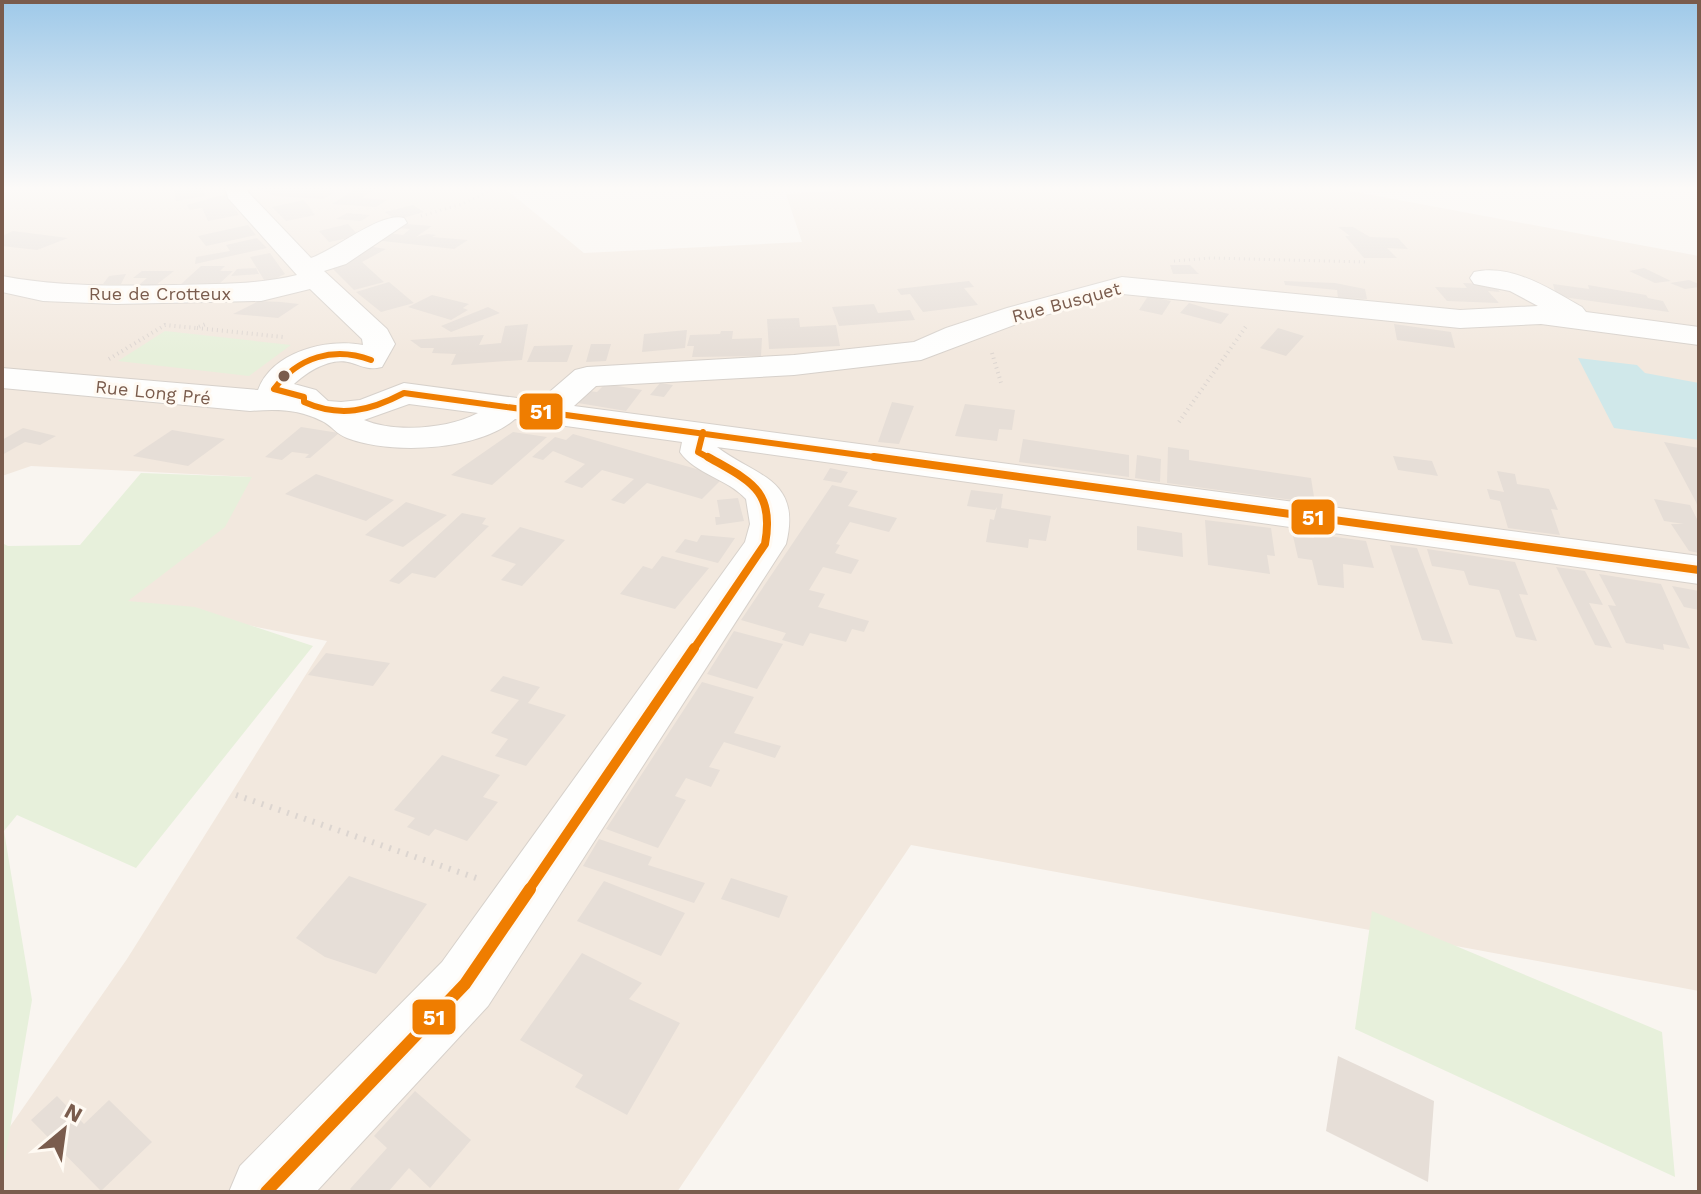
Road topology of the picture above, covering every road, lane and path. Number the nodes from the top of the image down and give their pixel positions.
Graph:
1 (283, 243) edge
2 (362, 243) edge
3 (1171, 261) dead end
4 (1365, 262) dead end
5 (311, 273) junction
6 (1484, 278) dead end
7 (2, 284) edge
8 (261, 292) junction
9 (1265, 298) junction
10 (1589, 321) junction
11 (1699, 336) edge
12 (371, 360) junction
13 (2, 378) edge
14 (71, 383) junction
15 (404, 393) junction
16 (304, 397) junction
17 (508, 406) junction
18 (547, 412) junction
19 (336, 413) junction
20 (1179, 422) dead end
21 (703, 432) junction
22 (1699, 570) edge
23 (236, 795) dead end
24 (525, 894) junction
25 (266, 1192) edge

1 - 5 street
2 - 5 street, Rue de Crotteux
3 - 4 path
5 - 8 street, Rue de Crotteux
5 - 12 street
6 - 10 street
7 - 8 street, Rue de Crotteux
8 - 14 path
9 - 10 street, Rue Busquet
9 - 18 street, Rue Busquet
9 - 20 path
10 - 11 street, Rue Busquet
12 - 15 street
12 - 16 street
13 - 14 street, Rue Long Pré
14 - 16 street, Rue Long Pré
15 - 17 street
15 - 19 street
16 - 19 street
17 - 18 street
17 - 19 street
18 - 21 street
21 - 22 street
21 - 24 street
23 - 24 path
24 - 25 street

